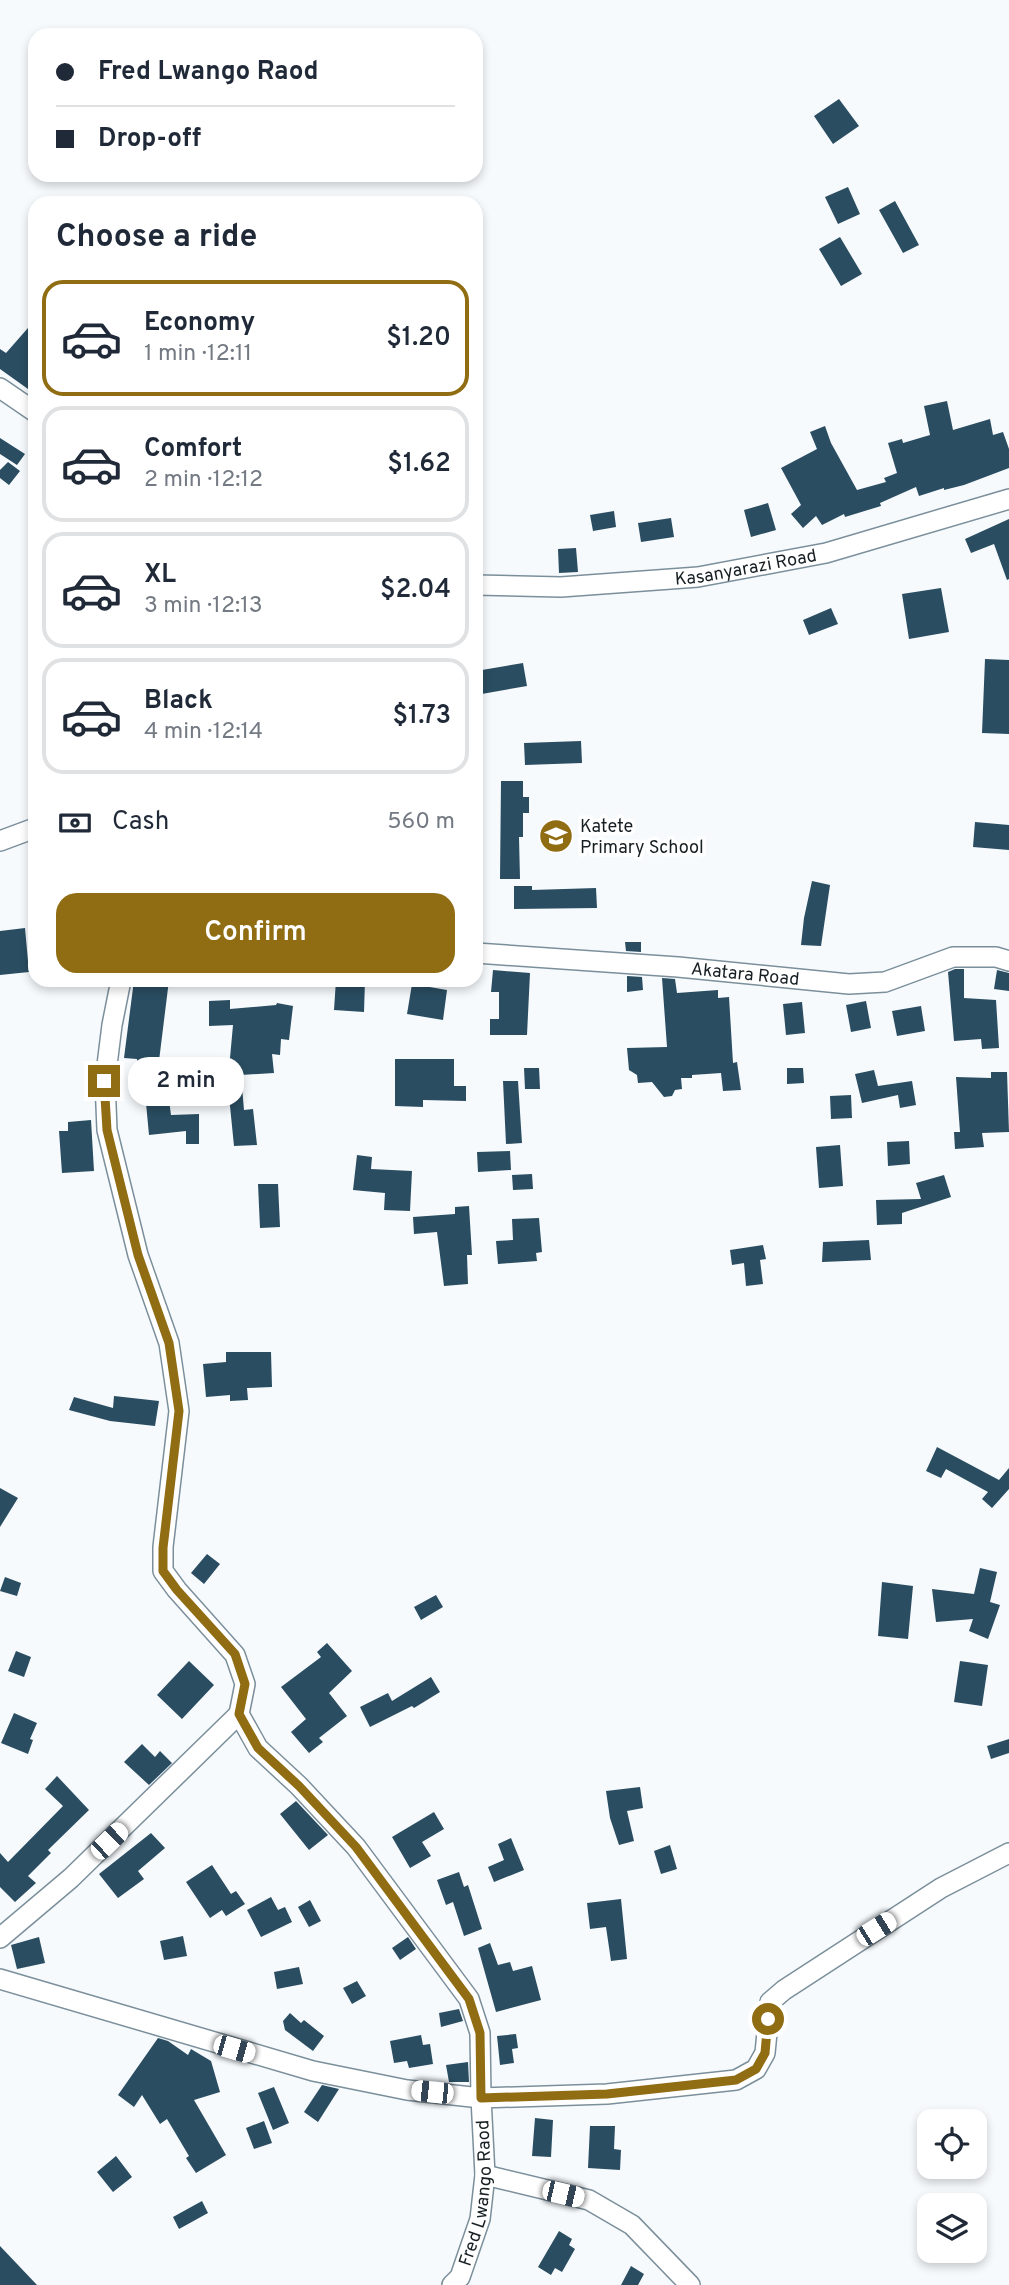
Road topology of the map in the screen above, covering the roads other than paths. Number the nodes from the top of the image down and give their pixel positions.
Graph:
1 (0, 388) edge
2 (28, 407) edge
3 (1009, 499) edge
4 (483, 585) edge
5 (28, 831) edge
6 (0, 841) edge
7 (483, 953) edge
8 (1009, 961) edge
9 (120, 987) edge
10 (239, 1714) junction
11 (1009, 1853) edge
12 (0, 1938) edge
13 (0, 1979) edge
14 (481, 2098) junction
15 (485, 2175) junction
16 (453, 2285) edge
17 (690, 2285) edge

1 - 2 street
3 - 4 street, Kasanyarazi Road
5 - 6 street
7 - 8 street, Akatara Road
9 - 10 street
10 - 12 street
10 - 14 street
11 - 14 street, Fred Lwango Raod
13 - 14 street
14 - 15 street, Fred Lwango Raod
15 - 16 street, Fred Lwango Raod
15 - 17 street

